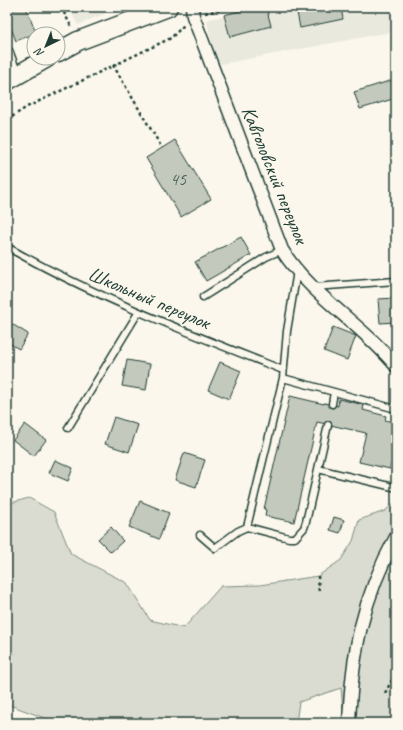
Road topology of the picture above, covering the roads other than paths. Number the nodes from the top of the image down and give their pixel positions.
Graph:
1 (168, 7) edge
2 (192, 12) edge
3 (66, 48) edge
4 (7, 53) edge
5 (33, 66) edge
6 (11, 78) edge
7 (7, 246) edge
8 (282, 250) junction
9 (297, 271) junction
10 (396, 281) edge
11 (313, 287) junction
12 (203, 297) dead end
13 (138, 313) junction
14 (396, 366) edge
15 (283, 370) junction
16 (283, 378) junction
17 (334, 392) junction
18 (332, 404) dead end
19 (396, 409) edge
20 (328, 425) dead end
21 (68, 428) dead end
22 (318, 469) junction
23 (393, 487) dead end
24 (247, 527) junction
25 (200, 535) dead end
26 (396, 537) edge
27 (349, 723) edge

1 - 3 main road
2 - 8 street, Кавголовский переулок
4 - 6 street
5 - 6 main road
7 - 13 lane, Школьный переулок
8 - 9 street, Кавголовский переулок
8 - 12 lane
9 - 11 street, Кавголовский переулок
9 - 15 lane
10 - 11 lane
11 - 14 street, Кавголовский переулок
13 - 15 lane, Школьный переулок
13 - 21 lane
15 - 16 lane
16 - 17 lane
16 - 24 lane
17 - 18 lane
17 - 19 lane
20 - 22 lane
22 - 23 lane
22 - 24 lane
24 - 25 lane
26 - 27 street

